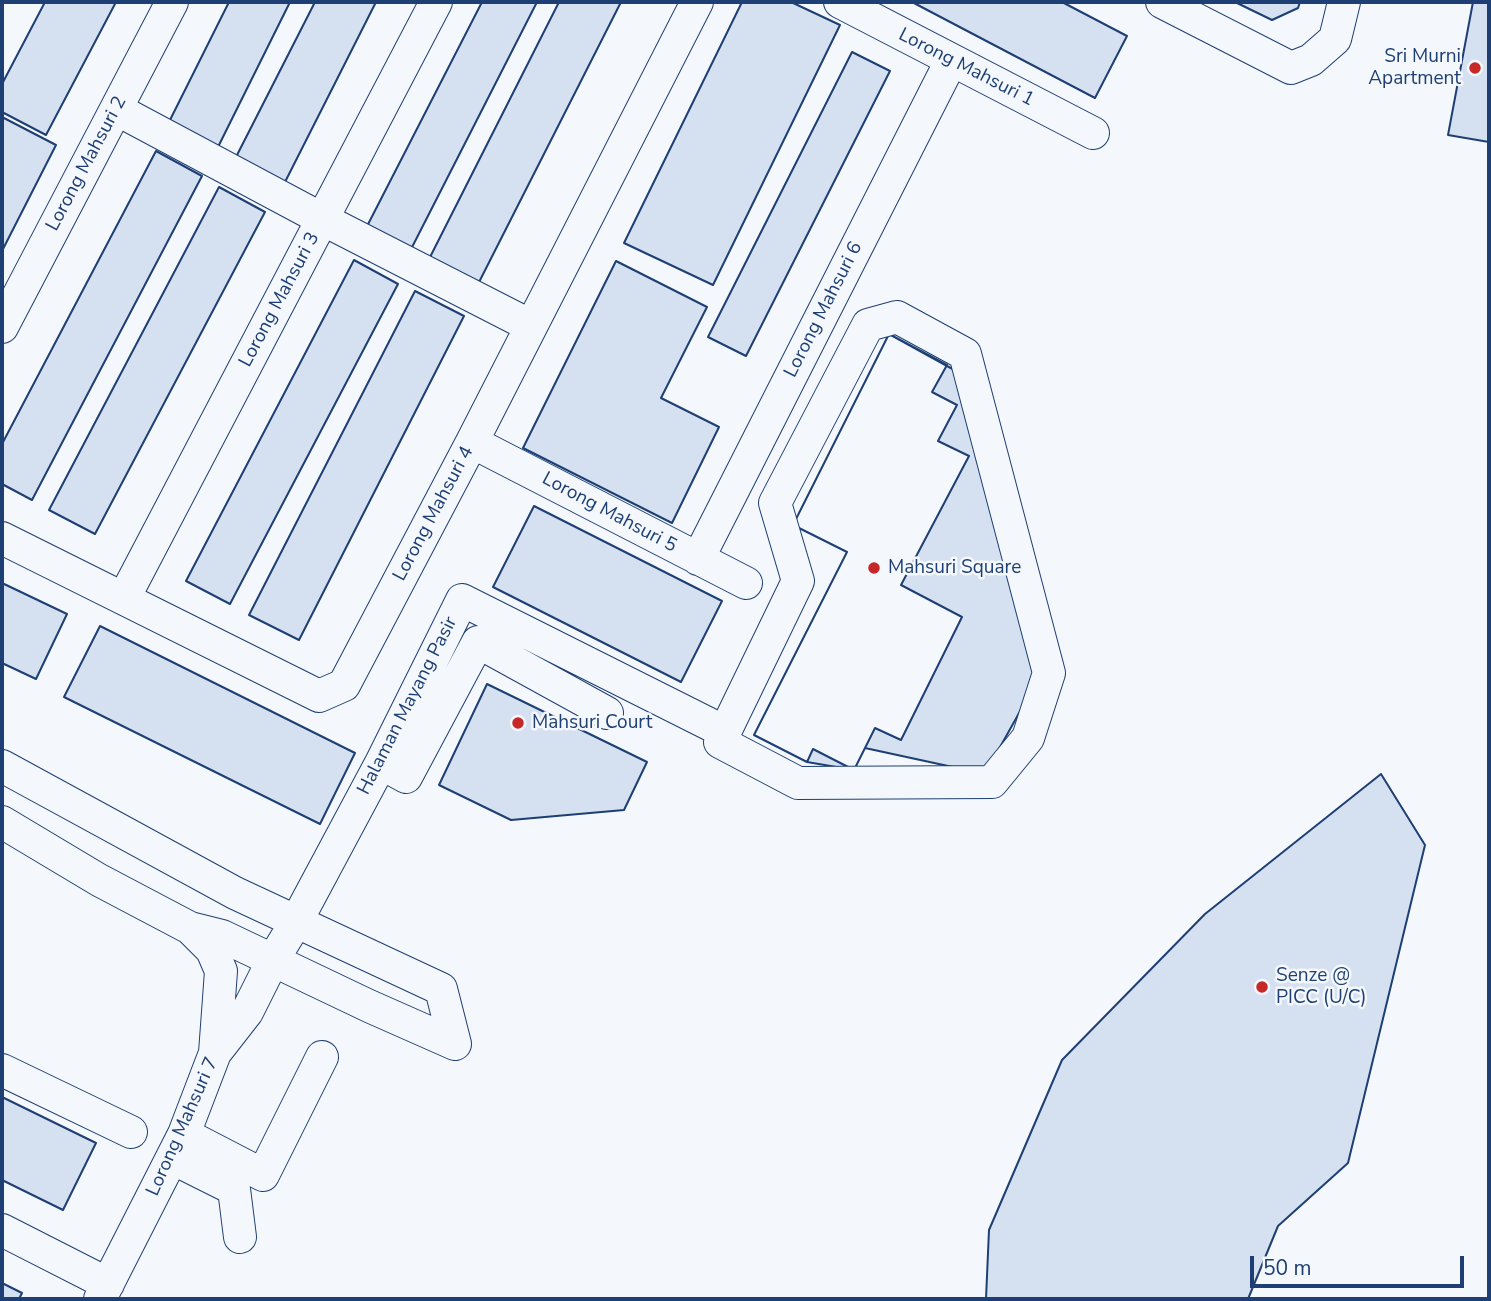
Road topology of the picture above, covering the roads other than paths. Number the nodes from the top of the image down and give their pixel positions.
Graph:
1 (172, 2) edge
2 (436, 2) edge
3 (697, 2) edge
4 (840, 2) edge
5 (1162, 2) edge
6 (1344, 2) edge
7 (951, 61) junction
8 (116, 109) junction
9 (1093, 134) dead end
10 (322, 219) junction
11 (531, 326) junction
12 (2, 327) edge
13 (472, 442) junction
14 (2, 538) edge
15 (698, 559) junction
16 (746, 583) dead end
17 (124, 598) junction
18 (607, 713) dead end
19 (725, 732) junction
20 (381, 763) junction
21 (2, 766) edge
22 (2, 822) edge
23 (296, 922) junction
24 (190, 928) junction
25 (273, 960) junction
26 (215, 1053) junction
27 (322, 1057) dead end
28 (2, 1070) edge
29 (131, 1132) dead end
30 (178, 1146) junction
31 (2, 1230) edge
32 (240, 1237) dead end
33 (104, 1291) edge

1 - 8 street, Lorong Mahsuri 2
2 - 10 street, Lorong Mahsuri 3
3 - 11 street, Lorong Mahsuri 4
4 - 7 street, Lorong Mahsuri 1
5 - 6 street
7 - 9 street, Lorong Mahsuri 1
7 - 15 street, Lorong Mahsuri 6
8 - 10 street
8 - 12 street, Lorong Mahsuri 2
10 - 11 street
10 - 17 street, Lorong Mahsuri 3
11 - 13 street, Lorong Mahsuri 4
13 - 15 street, Lorong Mahsuri 5
13 - 17 street, Lorong Mahsuri 4
14 - 17 street, Lorong Mahsuri 4
15 - 16 street, Lorong Mahsuri 5
18 - 20 street
19 - 19 street
19 - 20 street, Halaman Mayang Pasir
20 - 23 street, Halaman Mayang Pasir
21 - 23 street
22 - 24 street
23 - 25 street, Halaman Mayang Pasir
23 - 25 street
24 - 25 street
24 - 26 street
25 - 26 street, Lorong Mahsuri 7
26 - 30 street, Lorong Mahsuri 7
27 - 30 street
28 - 29 street
30 - 32 street
30 - 33 street, Lorong Mahsuri 7
31 - 33 street

